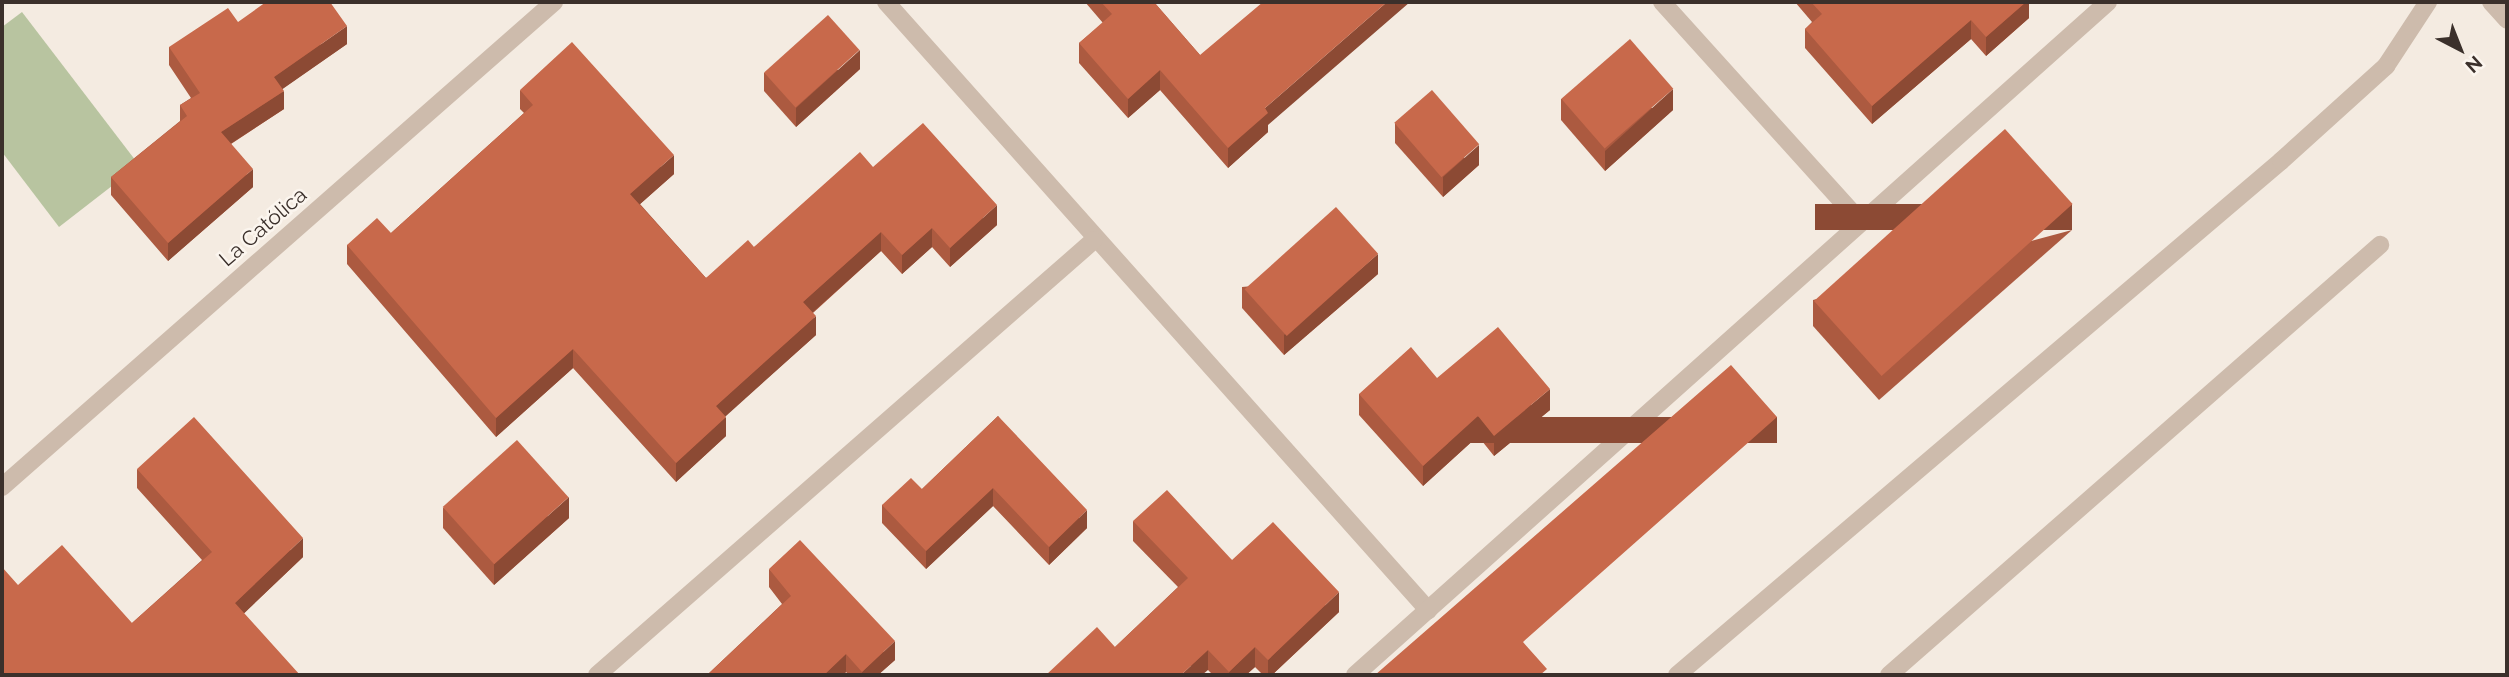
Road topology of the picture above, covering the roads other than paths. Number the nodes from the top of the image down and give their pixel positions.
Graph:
1 (554, 2) edge
2 (886, 2) edge
3 (1662, 2) edge
4 (2108, 2) edge
5 (2428, 2) edge
6 (2491, 2) edge
7 (2507, 20) edge
8 (1861, 222) junction
9 (1094, 240) junction
10 (2380, 246) dead end
11 (2, 487) edge
12 (1428, 610) junction
13 (597, 675) edge
14 (1354, 675) edge
15 (1677, 675) edge
16 (1889, 675) edge

1 - 11 street, La Católica
2 - 9 street
3 - 8 street
4 - 8 street
5 - 15 street
6 - 7 street
8 - 12 street
9 - 12 street
9 - 13 street
10 - 16 street
12 - 14 street

